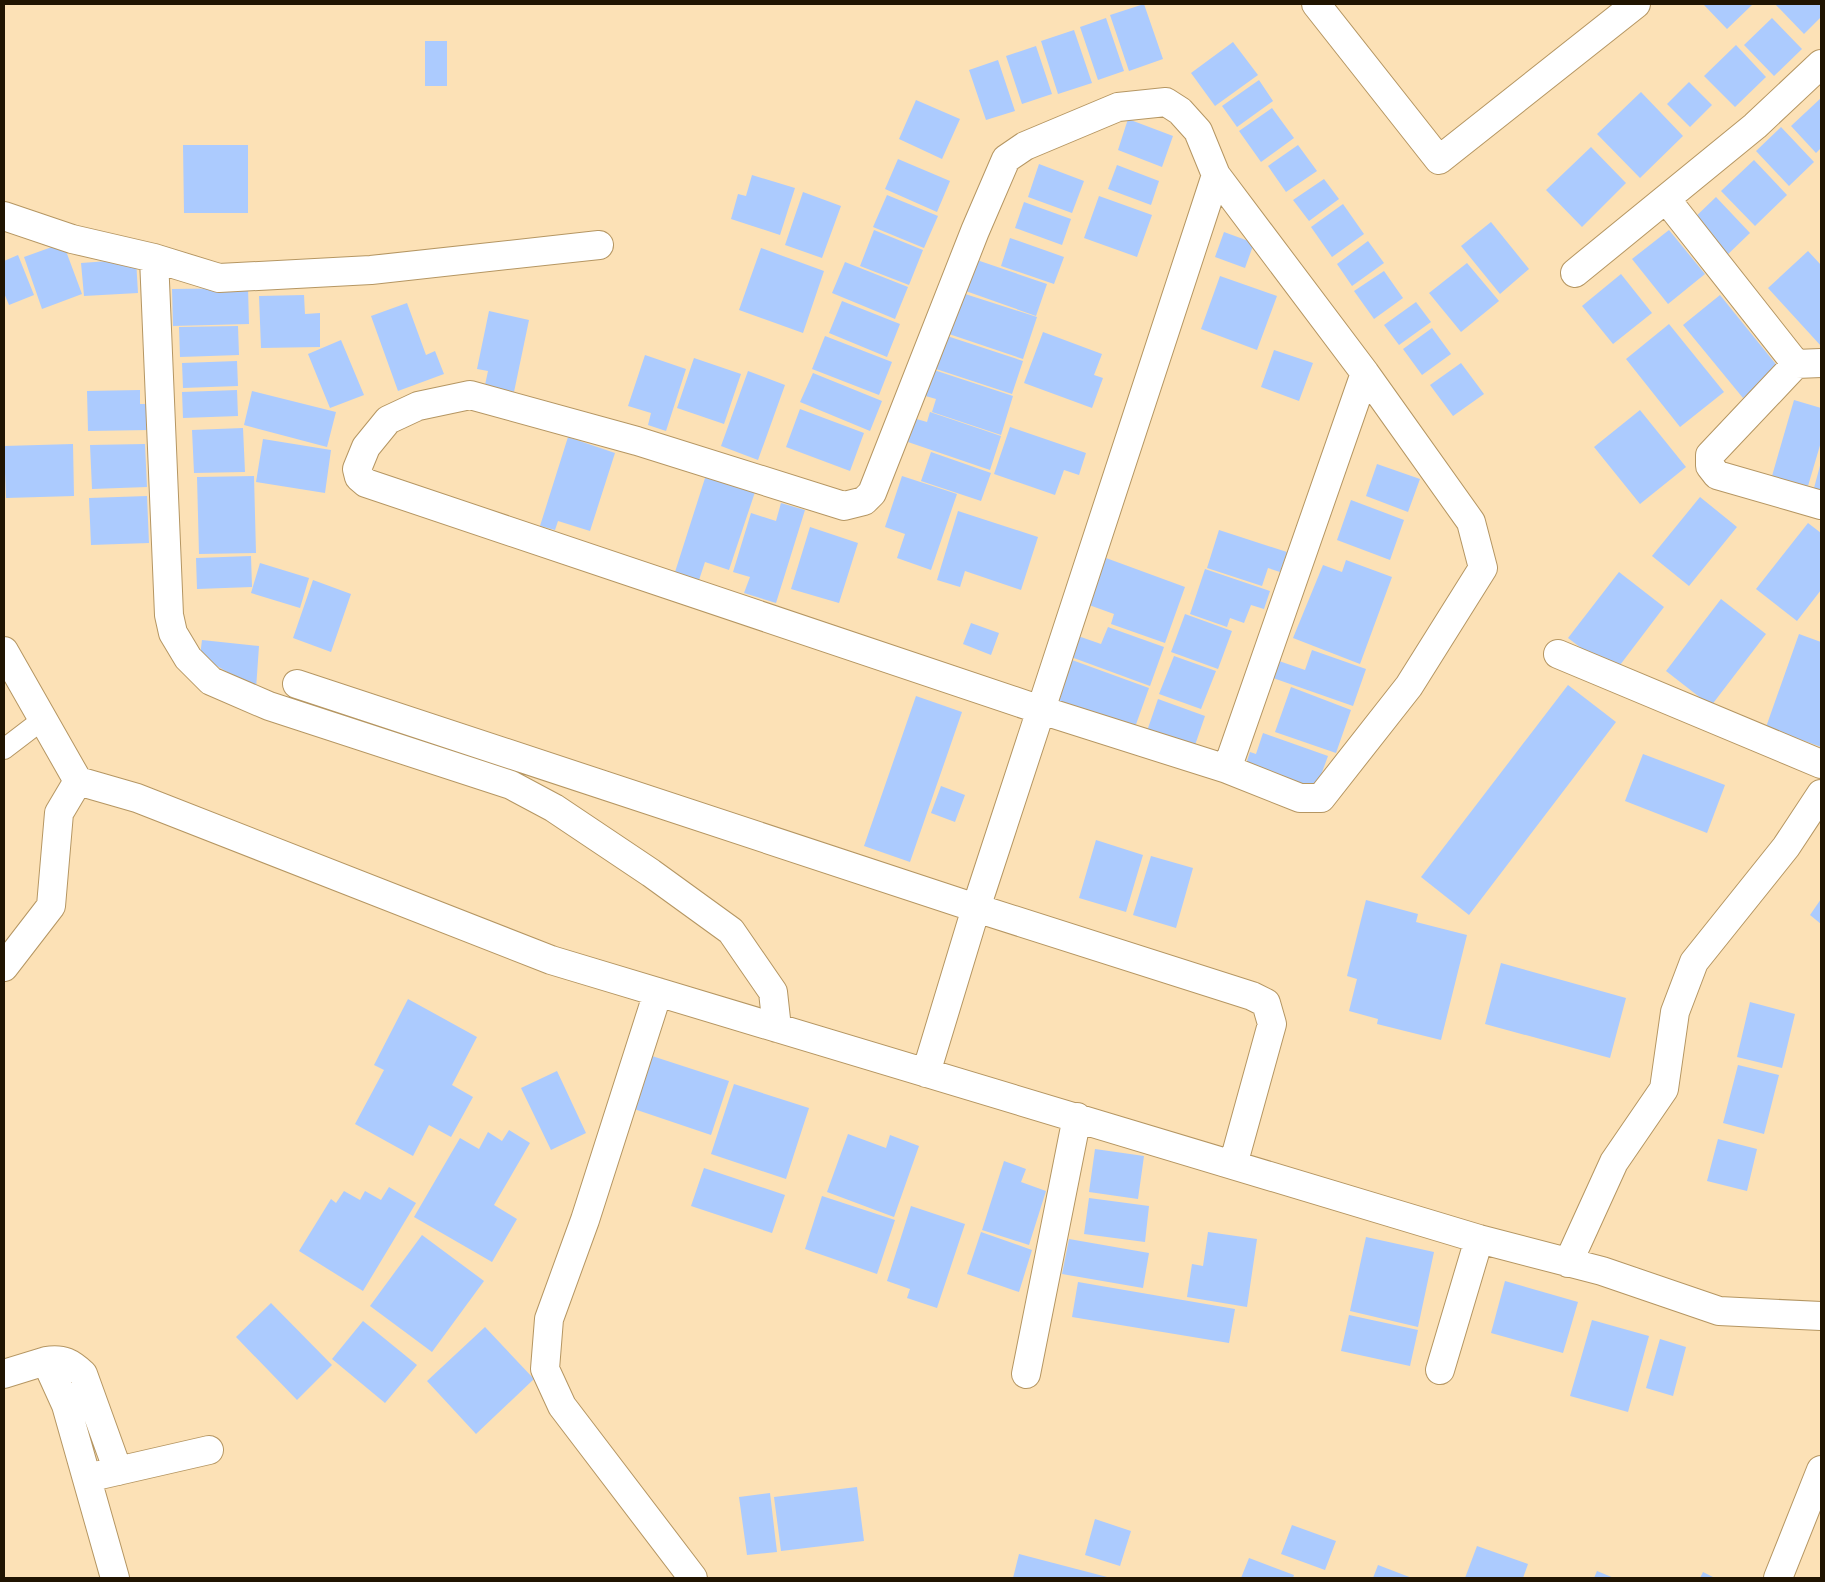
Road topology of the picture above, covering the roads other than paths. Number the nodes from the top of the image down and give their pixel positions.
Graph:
1 (1316, 4) edge
2 (1636, 4) edge
3 (1821, 64) edge
4 (1216, 175) junction
5 (1666, 199) junction
6 (4, 216) edge
7 (599, 245) dead end
8 (154, 258) junction
9 (1575, 273) dead end
10 (1809, 364) edge
11 (1365, 373) junction
12 (1821, 505) edge
13 (4, 651) edge
14 (1558, 654) dead end
15 (297, 684) dead end
16 (1041, 710) junction
17 (42, 720) junction
18 (4, 748) edge
19 (1821, 764) edge
20 (1226, 769) junction
21 (78, 781) junction
22 (1821, 794) edge
23 (976, 908) junction
24 (4, 967) edge
25 (658, 992) junction
26 (777, 1028) junction
27 (926, 1072) junction
28 (1077, 1117) junction
29 (1233, 1165) junction
30 (1479, 1239) junction
31 (1568, 1263) junction
32 (1821, 1316) edge
33 (46, 1361) junction
34 (1440, 1370) dead end
35 (4, 1374) edge
36 (1026, 1374) dead end
37 (208, 1450) dead end
38 (1821, 1470) edge
39 (118, 1471) junction
40 (87, 1478) junction
41 (115, 1578) edge
42 (692, 1578) edge
43 (1778, 1578) edge

1 - 2 street
3 - 5 street
4 - 11 street
4 - 16 street
4 - 16 street
5 - 9 street
5 - 10 street
6 - 8 street
7 - 8 street
8 - 26 street
10 - 12 street
11 - 20 street
11 - 20 street
13 - 17 street
14 - 19 street
15 - 23 street
16 - 20 street
16 - 23 street
17 - 18 lane
17 - 21 street
21 - 24 street
21 - 25 street
22 - 31 street
23 - 27 street
23 - 29 street
25 - 26 street
25 - 42 street
26 - 27 street
27 - 28 street
28 - 29 street
28 - 36 street
29 - 30 street
30 - 31 street
30 - 34 street
31 - 32 street
33 - 35 street
33 - 39 street
33 - 40 street
37 - 39 street
38 - 43 street
39 - 40 street
40 - 41 street

